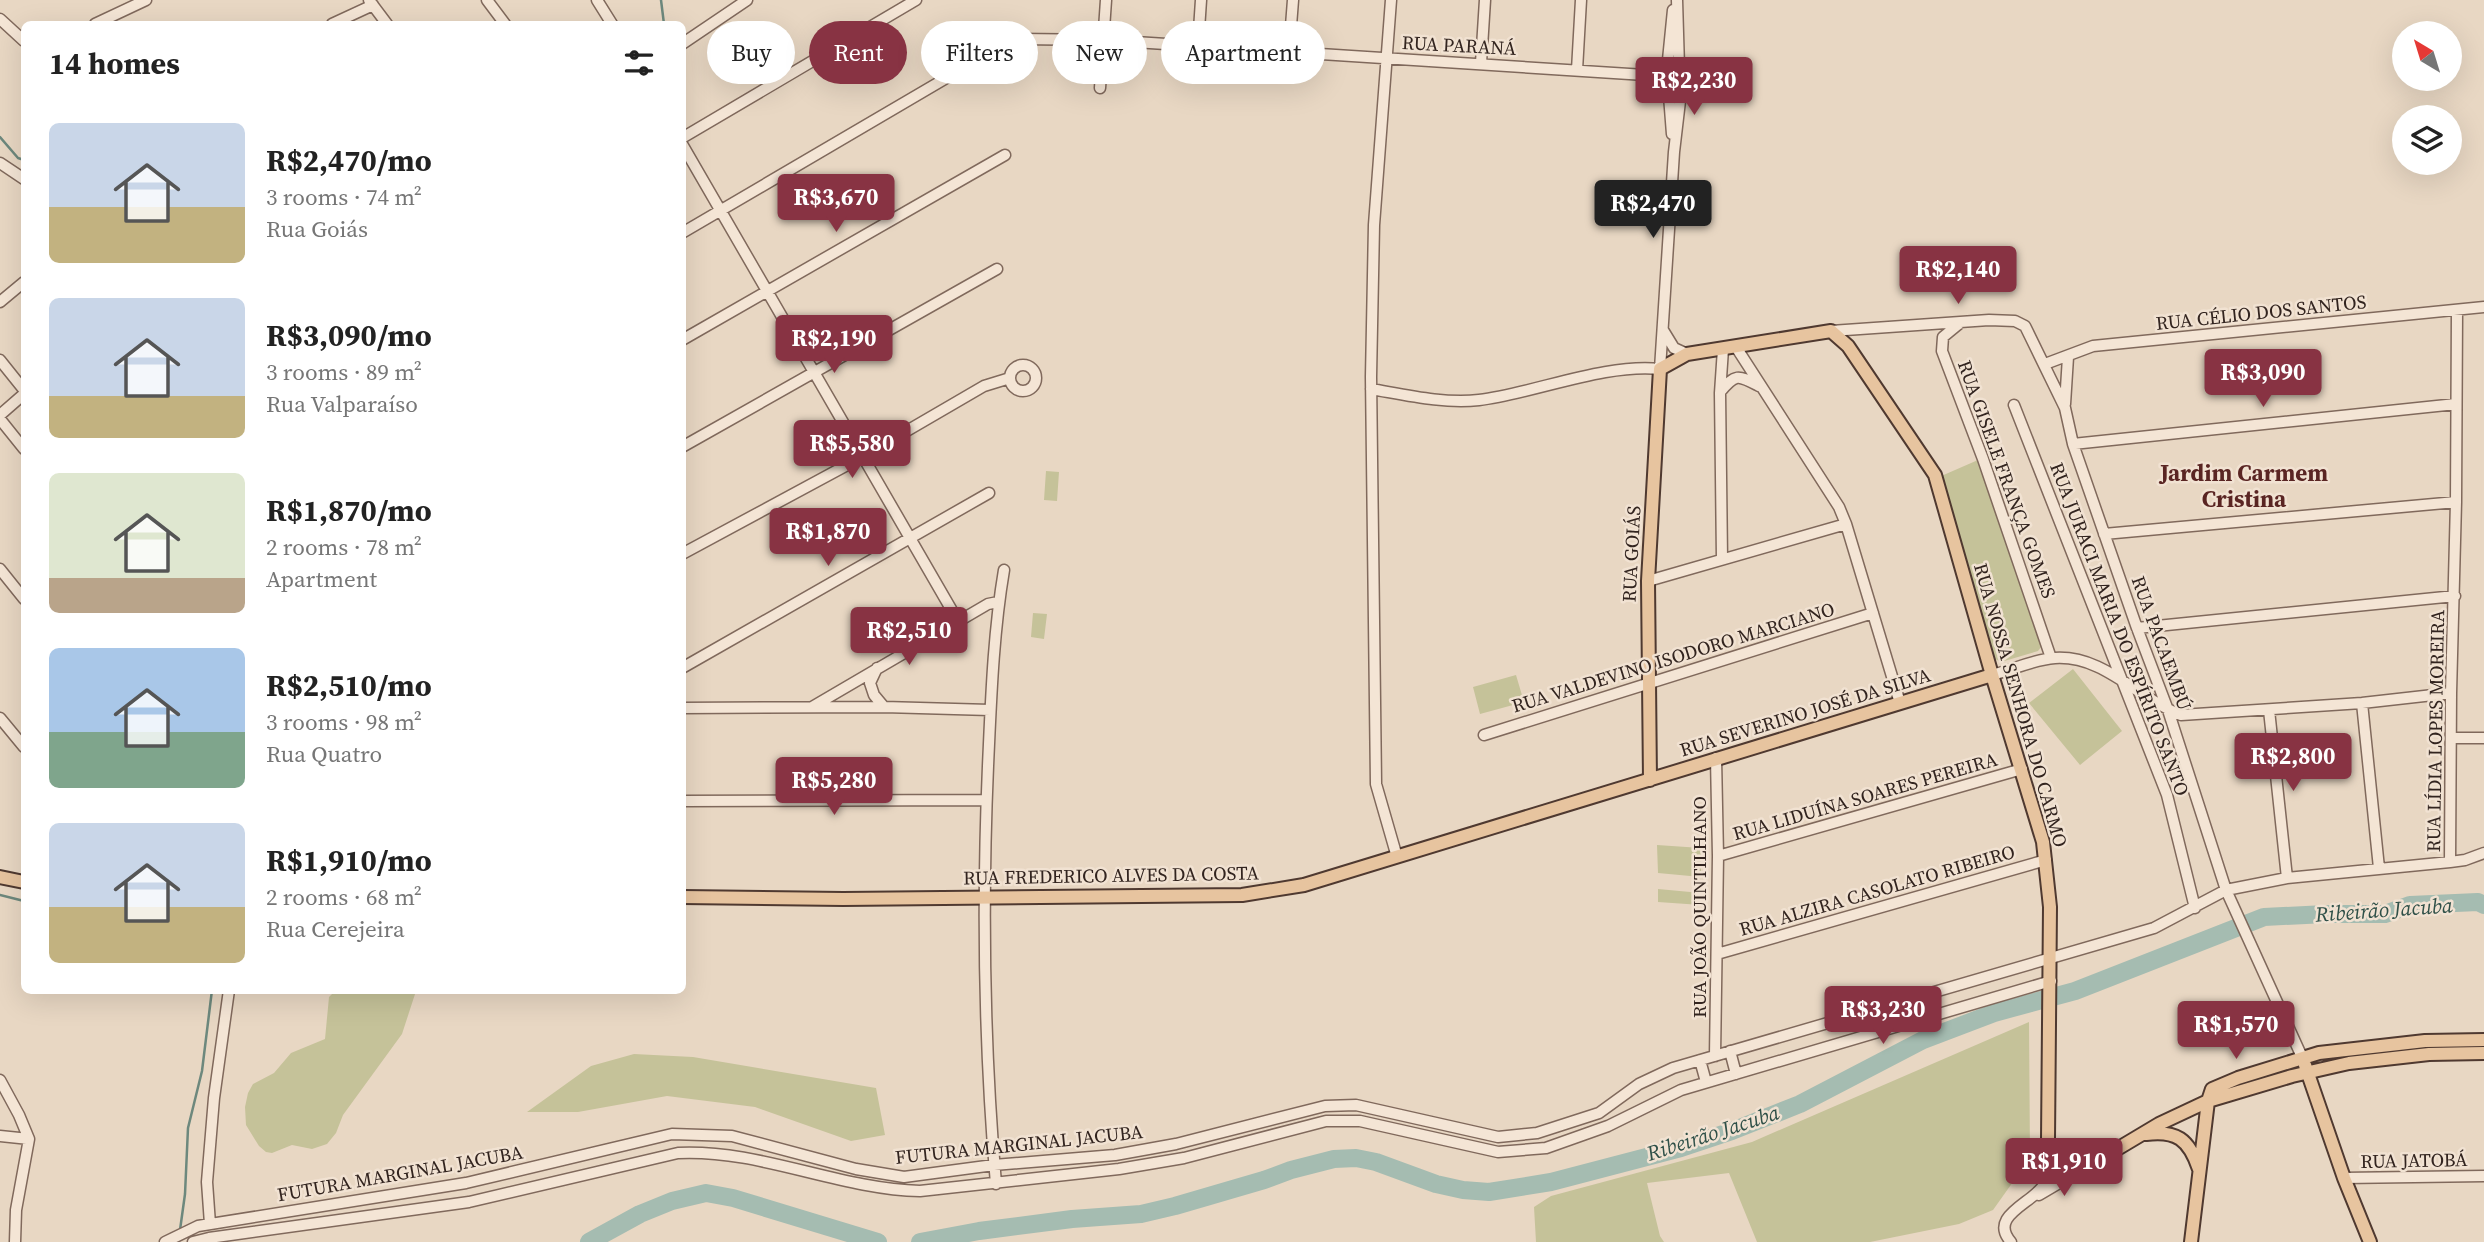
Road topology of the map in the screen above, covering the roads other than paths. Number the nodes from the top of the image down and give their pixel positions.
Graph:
1 (146, 0) edge
2 (487, 0) edge
3 (597, 0) edge
4 (747, 0) edge
5 (916, 0) edge
6 (1106, 0) edge
7 (1201, 0) edge
8 (1293, 0) edge
9 (1391, 0) edge
10 (1485, 0) edge
11 (1581, 0) edge
12 (1676, 0) edge
13 (371, 2) edge
14 (0, 19) edge
15 (101, 21) edge
16 (337, 21) edge
17 (385, 21) edge
18 (503, 21) edge
19 (608, 21) edge
20 (1105, 21) edge
21 (1200, 21) edge
22 (1291, 21) edge
23 (21, 38) edge
24 (1052, 39) edge
25 (686, 41) edge
26 (1325, 54) edge
27 (1388, 58) junction
28 (1481, 63) junction
29 (1667, 69) junction
30 (1577, 70) junction
31 (1645, 75) junction
32 (1681, 80) junction
33 (1100, 84) edge
34 (1668, 86) junction
35 (1100, 88) dead end
36 (686, 136) edge
37 (686, 151) edge
38 (1674, 152) junction
39 (1005, 155) dead end
40 (0, 163) edge
41 (11, 170) junction
42 (21, 177) edge
43 (0, 178) edge
44 (721, 211) junction
45 (686, 231) edge
46 (997, 270) dead end
47 (21, 284) edge
48 (768, 292) junction
49 (0, 302) edge
50 (2484, 307) edge
51 (2457, 311) junction
52 (1964, 321) junction
53 (1662, 330) junction
54 (1831, 331) junction
55 (686, 338) edge
56 (1729, 348) junction
57 (1687, 354) junction
58 (2068, 357) junction
59 (0, 360) edge
60 (2045, 364) junction
61 (1660, 369) junction
62 (815, 373) junction
63 (1010, 378) dead end
64 (1760, 386) junction
65 (21, 388) edge
66 (1371, 389) junction
67 (1720, 393) junction
68 (21, 395) edge
69 (2456, 404) junction
70 (2014, 405) dead end
71 (2064, 408) junction
72 (0, 417) edge
73 (2073, 444) junction
74 (21, 445) edge
75 (686, 445) edge
76 (862, 457) junction
77 (989, 493) dead end
78 (2456, 502) junction
79 (1846, 524) junction
80 (2104, 534) junction
81 (909, 539) junction
82 (686, 552) edge
83 (1723, 559) junction
84 (0, 569) edge
85 (1004, 570) dead end
86 (1648, 582) junction
87 (21, 595) edge
88 (2455, 596) junction
89 (998, 602) junction
90 (1873, 613) junction
91 (958, 621) junction
92 (2137, 628) junction
93 (2051, 658) junction
94 (686, 666) edge
95 (877, 667) junction
96 (1992, 675) junction
97 (1971, 681) junction
98 (1648, 682) junction
99 (2123, 682) junction
100 (2451, 693) junction
101 (1998, 695) junction
102 (1900, 703) junction
103 (2361, 703) junction
104 (811, 707) junction
105 (884, 707) junction
106 (686, 708) edge
107 (990, 709) junction
108 (2168, 710) junction
109 (2269, 710) junction
110 (0, 718) edge
111 (1483, 735) dead end
112 (2452, 738) junction
113 (2484, 738) edge
114 (21, 743) edge
115 (1716, 758) junction
116 (2022, 769) junction
117 (1650, 779) junction
118 (986, 800) junction
119 (686, 801) edge
120 (2484, 853) edge
121 (1718, 856) junction
122 (1397, 857) junction
123 (2046, 860) junction
124 (2450, 862) junction
125 (2379, 868) junction
126 (0, 877) edge
127 (2287, 878) junction
128 (21, 881) edge
129 (2227, 890) junction
130 (686, 897) edge
131 (983, 898) junction
132 (2195, 908) junction
133 (1717, 954) junction
134 (2050, 957) junction
135 (2051, 985) junction
136 (228, 994) edge
137 (2484, 1040) edge
138 (1730, 1052) junction
139 (2484, 1053) edge
140 (1716, 1056) junction
141 (2302, 1057) junction
142 (1700, 1060) junction
143 (2307, 1072) junction
144 (1735, 1074) junction
145 (0, 1080) edge
146 (1706, 1082) junction
147 (2208, 1101) junction
148 (2142, 1135) junction
149 (0, 1136) edge
150 (29, 1139) junction
151 (2048, 1141) junction
152 (2092, 1164) junction
153 (994, 1165) junction
154 (2199, 1170) junction
155 (2484, 1176) edge
156 (2344, 1178) junction
157 (996, 1184) junction
158 (2021, 1206) junction
159 (210, 1224) junction
160 (168, 1240) edge
161 (15, 1242) edge
162 (193, 1242) edge
163 (2011, 1242) edge
164 (2191, 1242) edge
165 (2370, 1242) edge

1 - 15 street
2 - 18 street
3 - 19 street
4 - 25 street
5 - 36 street
6 - 20 street
7 - 21 street
8 - 22 street
9 - 27 street
10 - 28 street
11 - 30 street
12 - 29 street, RUA GOIÁS
12 - 32 street, RUA GOIÁS
13 - 16 street
13 - 17 street
14 - 23 street
24 - 44 street, RUA PARANÁ
26 - 27 street, RUA PARANÁ
27 - 28 street, RUA PARANÁ
27 - 66 street
28 - 30 street, RUA PARANÁ
29 - 31 street, RUA PARANÁ
29 - 32 street
29 - 34 street, RUA GOIÁS
30 - 31 street, RUA PARANÁ
31 - 34 street, RUA PARANÁ
32 - 34 street
32 - 38 street, RUA GOIÁS
33 - 35 street
34 - 38 street, RUA GOIÁS
37 - 44 street
38 - 53 street, RUA GOIÁS
39 - 48 street
40 - 41 street
41 - 42 street
41 - 43 street
44 - 45 street, RUA PARANÁ
44 - 48 street
46 - 62 street
47 - 49 street
48 - 55 street
48 - 62 street
50 - 51 street, RUA CÉLIO DOS SANTOS
51 - 58 street, RUA CÉLIO DOS SANTOS
51 - 69 street, RUA LÍDIA LOPES MOREIRA
52 - 54 street
52 - 60 street, RUA PACAEMBÚ
52 - 93 street, RUA GISELE FRANÇA GOMES
53 - 57 street
53 - 61 street, RUA GOIÁS
54 - 56 main road
54 - 96 main road, RUA NOSSA SENHORA DO CARMO
56 - 57 main road
56 - 64 street
56 - 67 street
57 - 61 main road
58 - 60 street, RUA CÉLIO DOS SANTOS
58 - 71 street, RUA PACAEMBÚ
59 - 65 street
60 - 71 street, RUA PACAEMBÚ
61 - 66 street
61 - 86 main road, RUA GOIÁS
62 - 75 street
62 - 76 street
63 - 76 street
64 - 67 street
64 - 79 street
66 - 122 street
67 - 83 street
68 - 72 street
69 - 73 street
69 - 78 street, RUA LÍDIA LOPES MOREIRA
70 - 99 street, RUA JURACI MARIA DO ESPÍRITO SANTO
71 - 73 street, RUA PACAEMBÚ
72 - 74 street
73 - 80 street, RUA PACAEMBÚ
76 - 81 street
76 - 82 street
77 - 81 street
78 - 80 street
78 - 88 street, RUA LÍDIA LOPES MOREIRA
79 - 83 street
79 - 90 street
80 - 92 street, RUA PACAEMBÚ
81 - 91 street
81 - 94 street
83 - 86 street
84 - 87 street
85 - 89 street
86 - 98 main road, RUA GOIÁS
88 - 92 street
88 - 100 street, RUA LÍDIA LOPES MOREIRA
89 - 91 street
89 - 107 street
90 - 98 street, RUA VALDEVINO ISODORO MARCIANO
90 - 102 street
91 - 95 street
92 - 108 street, RUA PACAEMBÚ
93 - 96 street, RUA SEVERINO JOSÉ DA SILVA
93 - 99 street, RUA SEVERINO JOSÉ DA SILVA
95 - 104 street
95 - 105 street
96 - 97 main road, RUA SEVERINO JOSÉ DA SILVA
96 - 101 main road, RUA NOSSA SENHORA DO CARMO
97 - 101 main road
97 - 102 main road, RUA SEVERINO JOSÉ DA SILVA
98 - 111 street, RUA VALDEVINO ISODORO MARCIANO
98 - 117 main road, RUA GOIÁS
99 - 108 street, RUA SEVERINO JOSÉ DA SILVA
99 - 132 street, RUA JURACI MARIA DO ESPÍRITO SANTO
100 - 103 street
100 - 112 street, RUA LÍDIA LOPES MOREIRA
101 - 116 main road, RUA NOSSA SENHORA DO CARMO
102 - 115 main road, RUA SEVERINO JOSÉ DA SILVA
103 - 109 street
103 - 125 street
104 - 105 street
104 - 106 street
105 - 107 street
107 - 118 street
108 - 109 street
108 - 129 street, RUA PACAEMBÚ
109 - 127 street
110 - 114 street
112 - 113 street
112 - 124 street, RUA LÍDIA LOPES MOREIRA
115 - 117 main road, RUA SEVERINO JOSÉ DA SILVA
115 - 121 street, RUA JOÃO QUINTILHANO
116 - 121 street, RUA LIDUÍNA SOARES PEREIRA
116 - 123 main road, RUA NOSSA SENHORA DO CARMO
117 - 122 main road, RUA FREDERICO ALVES DA COSTA
118 - 119 street
118 - 131 street
120 - 124 street
121 - 133 street, RUA JOÃO QUINTILHANO
122 - 131 main road, RUA FREDERICO ALVES DA COSTA
123 - 133 street, RUA ALZIRA CASOLATO RIBEIRO
123 - 134 main road, RUA NOSSA SENHORA DO CARMO
124 - 125 street, RUA LÍDIA LOPES MOREIRA
125 - 127 street, RUA LÍDIA LOPES MOREIRA
126 - 128 main road
127 - 129 street, RUA LÍDIA LOPES MOREIRA
129 - 132 street, RUA LÍDIA LOPES MOREIRA
129 - 141 street, RUA PACAEMBÚ
130 - 131 main road, RUA FREDERICO ALVES DA COSTA
131 - 153 street
132 - 134 street, RUA LÍDIA LOPES MOREIRA
133 - 140 street, RUA JOÃO QUINTILHANO
134 - 135 main road, RUA NOSSA SENHORA DO CARMO
134 - 138 street, RUA LÍDIA LOPES MOREIRA
135 - 144 street, FUTURA MARGINAL JACUBA
135 - 151 main road, RUA NOSSA SENHORA DO CARMO
136 - 159 street
137 - 141 main road
138 - 140 street, FUTURA MARGINAL JACUBA
138 - 144 street
139 - 143 main road
140 - 142 street, FUTURA MARGINAL JACUBA
141 - 143 main road
141 - 147 main road
142 - 146 street
142 - 153 street, FUTURA MARGINAL JACUBA
143 - 147 main road
143 - 156 main road
144 - 146 street, FUTURA MARGINAL JACUBA
145 - 150 street
146 - 157 street, FUTURA MARGINAL JACUBA
147 - 148 main road
147 - 154 main road
148 - 152 main road
148 - 154 main road
149 - 150 street
150 - 161 street
151 - 152 main road
151 - 158 street
152 - 158 street
153 - 157 street
153 - 159 street, FUTURA MARGINAL JACUBA
154 - 164 main road
155 - 156 street, RUA JATOBÁ
156 - 165 main road
157 - 162 street, FUTURA MARGINAL JACUBA
158 - 163 street
159 - 160 street, FUTURA MARGINAL JACUBA

